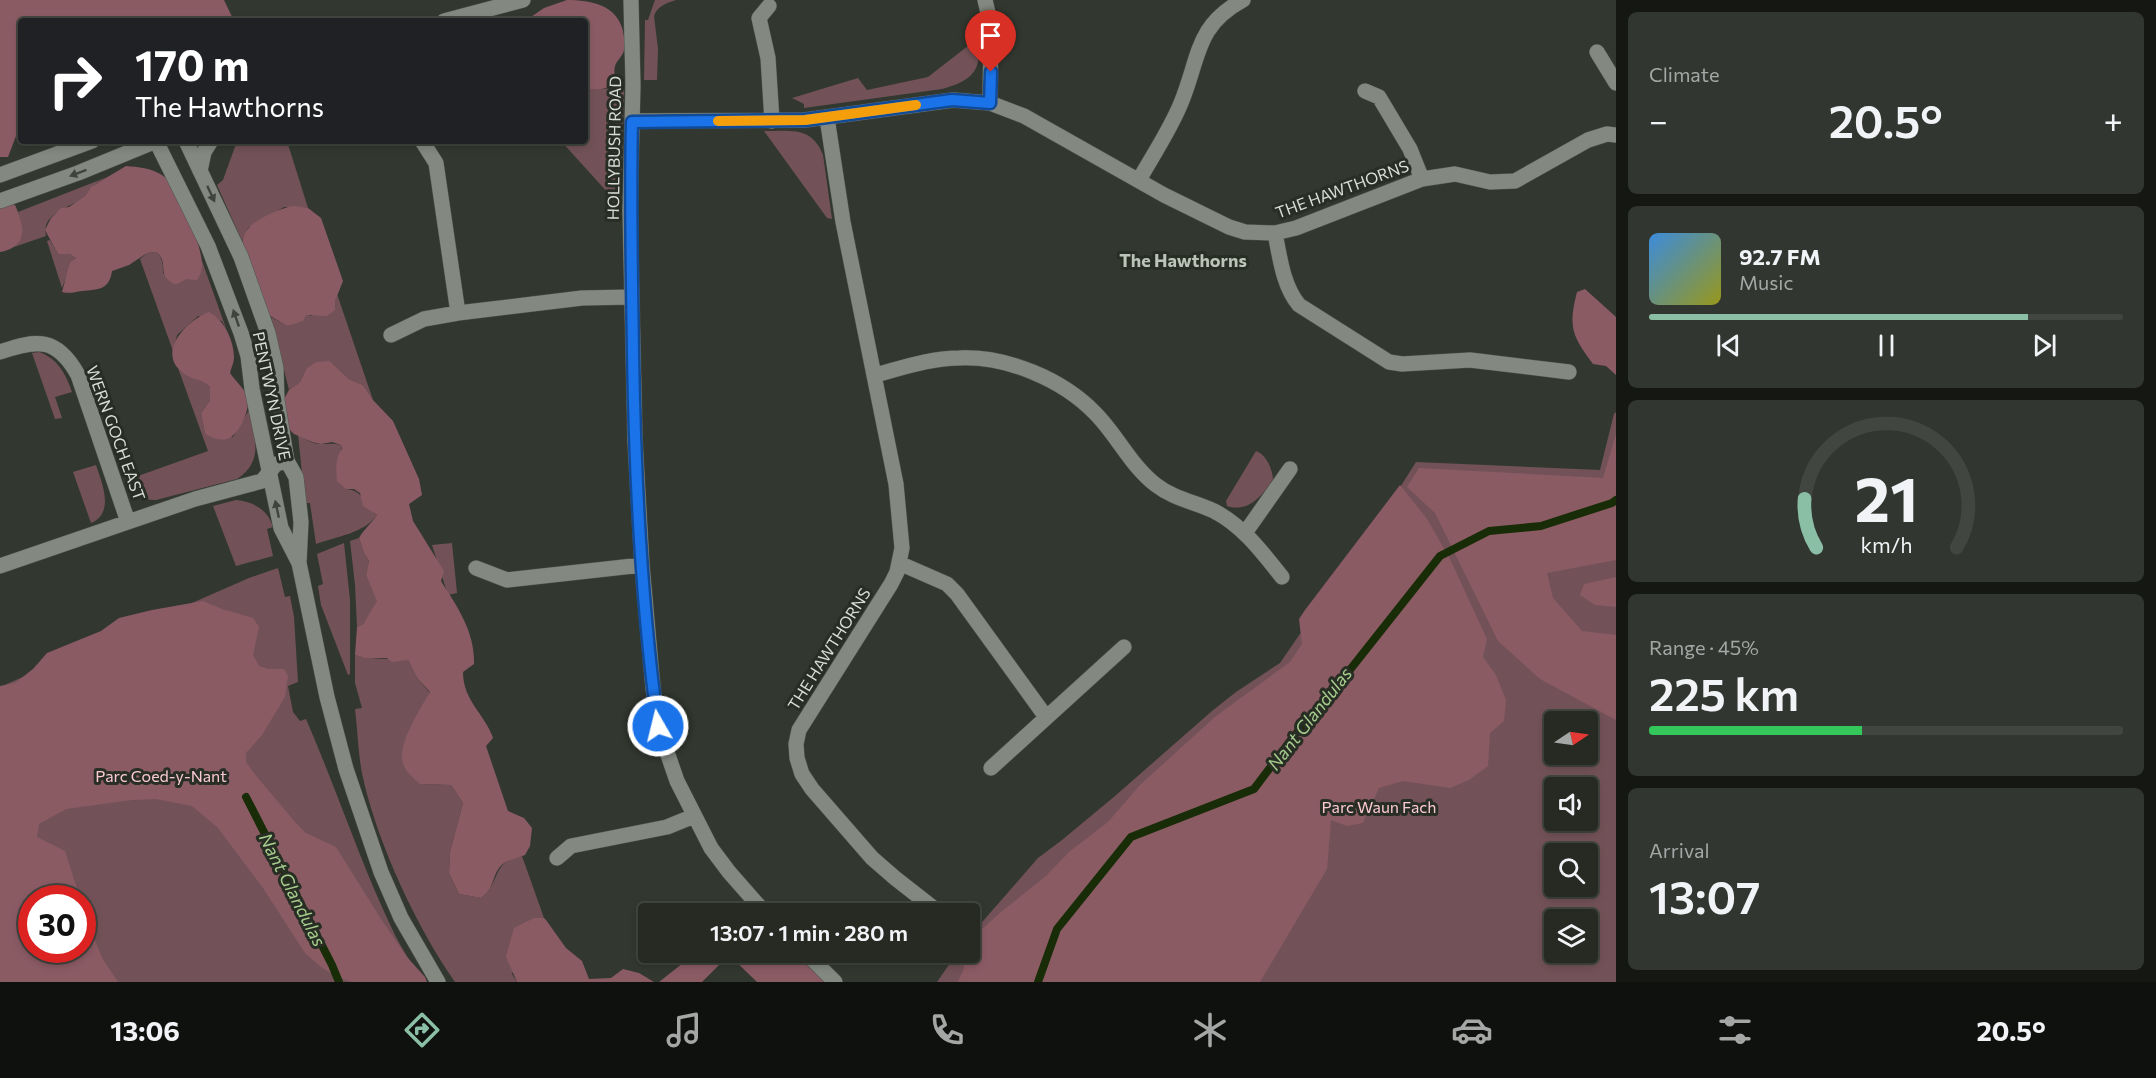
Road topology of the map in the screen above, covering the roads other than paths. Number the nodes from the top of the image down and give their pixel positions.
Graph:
1 (523, 0) edge
2 (631, 0) edge
3 (986, 0) edge
4 (1243, 0) edge
5 (1224, 5) edge
6 (769, 6) dead end
7 (458, 18) edge
8 (1598, 52) dead end
9 (1616, 83) edge
10 (1365, 91) dead end
11 (990, 103) junction
12 (827, 118) junction
13 (772, 121) junction
14 (632, 122) junction
15 (1616, 135) edge
16 (84, 144) edge
17 (149, 144) edge
18 (157, 144) edge
19 (187, 144) edge
20 (209, 144) edge
21 (424, 144) edge
22 (200, 171) junction
23 (0, 175) edge
24 (1422, 179) junction
25 (1139, 180) junction
26 (0, 201) edge
27 (1275, 233) junction
28 (632, 297) junction
29 (458, 313) junction
30 (391, 335) dead end
31 (0, 352) edge
32 (1569, 372) dead end
33 (875, 375) junction
34 (287, 461) junction
35 (1290, 469) dead end
36 (269, 472) junction
37 (128, 522) junction
38 (1245, 533) junction
39 (298, 562) junction
40 (899, 563) junction
41 (642, 565) junction
42 (0, 566) edge
43 (476, 568) dead end
44 (1282, 577) dead end
45 (1124, 647) dead end
46 (1046, 717) junction
47 (991, 768) dead end
48 (694, 816) junction
49 (557, 858) dead end
50 (756, 903) edge
51 (927, 903) edge
52 (816, 963) edge
53 (438, 982) edge
54 (835, 982) edge

1 - 7 street
2 - 14 street, HOLLYBUSH ROAD
3 - 11 street
4 - 5 street
5 - 25 street
6 - 13 street
8 - 9 street
10 - 24 street, THE HAWTHORNS
11 - 12 street, THE HAWTHORNS
11 - 25 street, THE HAWTHORNS
12 - 13 street, THE HAWTHORNS
12 - 33 street, THE HAWTHORNS
13 - 14 street, THE HAWTHORNS
14 - 28 street, HOLLYBUSH ROAD
15 - 24 street, THE HAWTHORNS
16 - 23 street
17 -> 26 street
36 -> 18 street, PENTWYN DRIVE
19 - 22 street, PENTWYN DRIVE
20 - 22 street
21 - 29 street
22 -> 34 street, PENTWYN DRIVE
24 - 27 street, THE HAWTHORNS
25 - 27 street, THE HAWTHORNS
27 - 32 street, THE HAWTHORNS
28 - 29 street
28 - 41 street, HOLLYBUSH ROAD
29 - 30 street
31 - 37 street, WERN GOCH EAST
33 - 38 street
33 - 40 street, THE HAWTHORNS
34 - 36 street, WERN GOCH EAST
34 - 39 street, PENTWYN DRIVE
35 - 38 street
36 - 37 street, WERN GOCH EAST
39 -> 36 street, PENTWYN DRIVE
37 - 42 street, WERN GOCH EAST
38 - 44 street
39 - 53 street, PENTWYN DRIVE
40 - 46 street
40 - 51 street, THE HAWTHORNS
41 - 43 street
41 - 48 street, HOLLYBUSH ROAD
45 - 46 street
46 - 47 street
48 - 49 street
48 - 50 street, HOLLYBUSH ROAD
52 - 54 street

